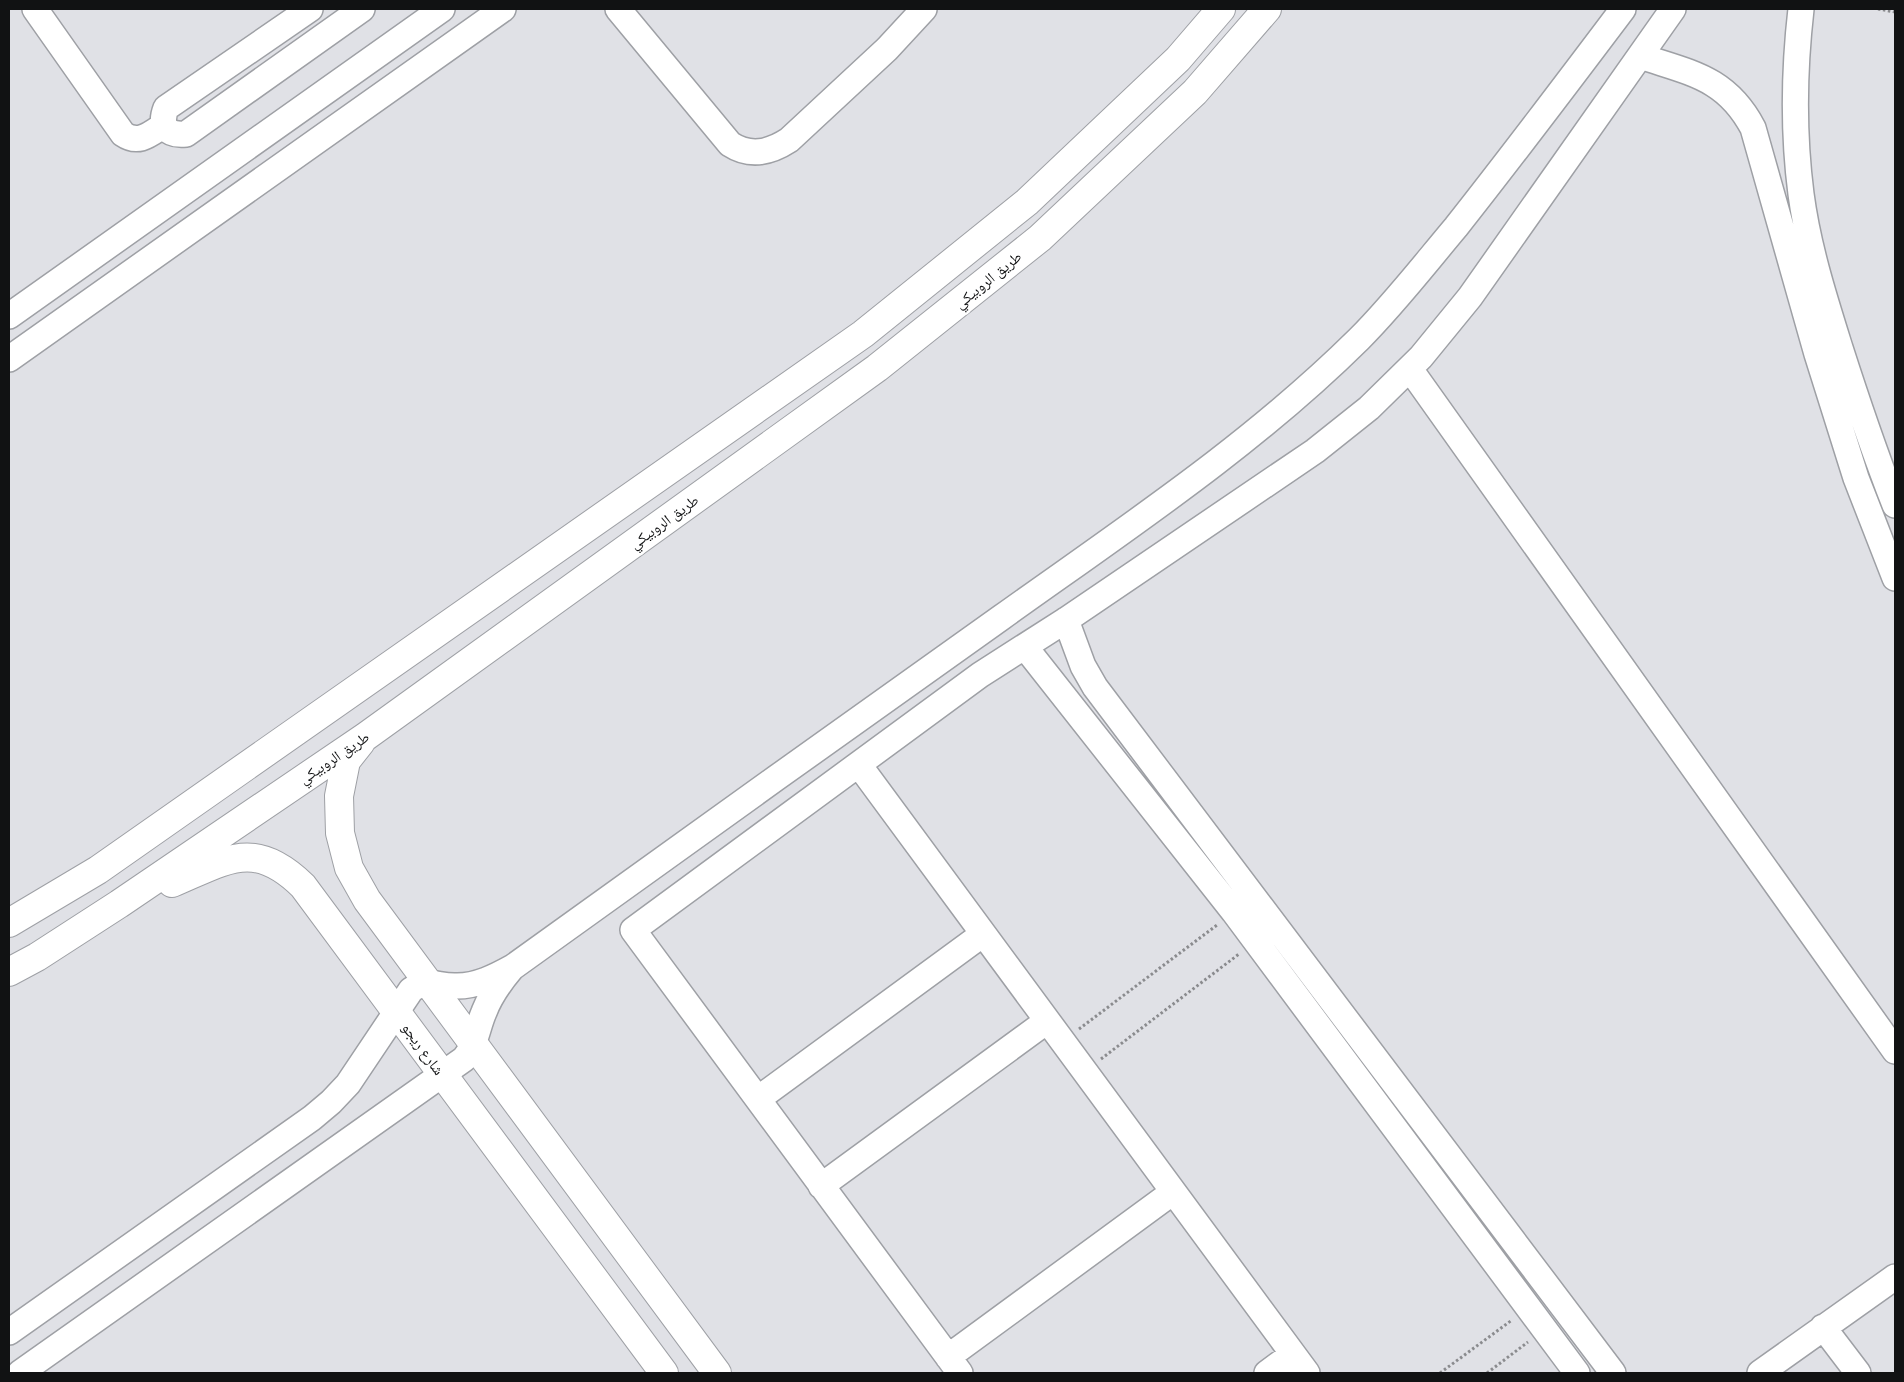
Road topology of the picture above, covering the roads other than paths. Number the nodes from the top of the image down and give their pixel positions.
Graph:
1 (35, 9) edge
2 (310, 9) edge
3 (362, 9) edge
4 (503, 9) edge
5 (618, 9) edge
6 (924, 9) edge
7 (1221, 9) edge
8 (1267, 9) edge
9 (1623, 9) edge
10 (1674, 9) edge
11 (1801, 9) edge
12 (435, 11) edge
13 (459, 41) junction
14 (1640, 56) junction
15 (164, 125) junction
16 (9, 316) edge
17 (9, 358) edge
18 (1416, 363) junction
19 (1895, 505) edge
20 (1895, 578) edge
21 (1596, 616) junction
22 (1066, 620) junction
23 (1025, 647) junction
24 (365, 737) junction
25 (859, 765) junction
26 (120, 904) junction
27 (9, 923) edge
28 (983, 934) junction
29 (513, 967) junction
30 (9, 972) edge
31 (427, 982) junction
32 (395, 1012) junction
33 (1047, 1020) junction
34 (1895, 1023) edge
35 (1351, 1026) junction
36 (1331, 1042) junction
37 (474, 1044) junction
38 (1895, 1051) edge
39 (441, 1075) junction
40 (758, 1099) junction
41 (821, 1186) junction
42 (1173, 1192) junction
43 (1895, 1277) edge
44 (1823, 1327) junction
45 (9, 1332) edge
46 (1300, 1364) edge
47 (954, 1365) edge
48 (20, 1373) edge
49 (664, 1373) edge
50 (718, 1373) edge
51 (1266, 1373) edge
52 (1577, 1373) edge
53 (1613, 1373) edge
54 (1760, 1373) edge
55 (1858, 1373) edge

1 - 15 street
2 - 15 street
3 - 15 street
4 - 13 street
5 - 6 street
7 - 27 main road
8 - 24 main road, طريق الروبيكي
9 - 29 street
10 - 14 street
11 - 19 street
12 - 13 street
12 - 16 street
13 - 17 street
14 - 18 street
14 - 20 street
18 - 21 street
18 - 22 street
21 - 34 street
21 - 38 street
22 - 23 street
22 - 35 street
23 - 25 street
23 - 36 street
24 - 26 main road, طريق الروبيكي
24 - 31 main road
25 - 28 street
25 - 40 street
26 - 30 main road, طريق الروبيكي
26 - 32 main road, شارع ريجو
28 - 33 street
28 - 40 street
29 - 31 street
29 - 37 street
31 - 32 street
31 - 37 main road
32 - 39 main road, شارع ريجو
32 - 45 street
33 - 41 street
33 - 42 street
35 - 36 street
35 - 53 street
36 - 52 street
37 - 39 street
37 - 50 main road
39 - 48 street
39 - 49 main road, شارع ريجو
40 - 41 street
41 - 47 street
42 - 46 street
42 - 47 street
43 - 44 street
44 - 54 street
44 - 55 street
46 - 51 street

